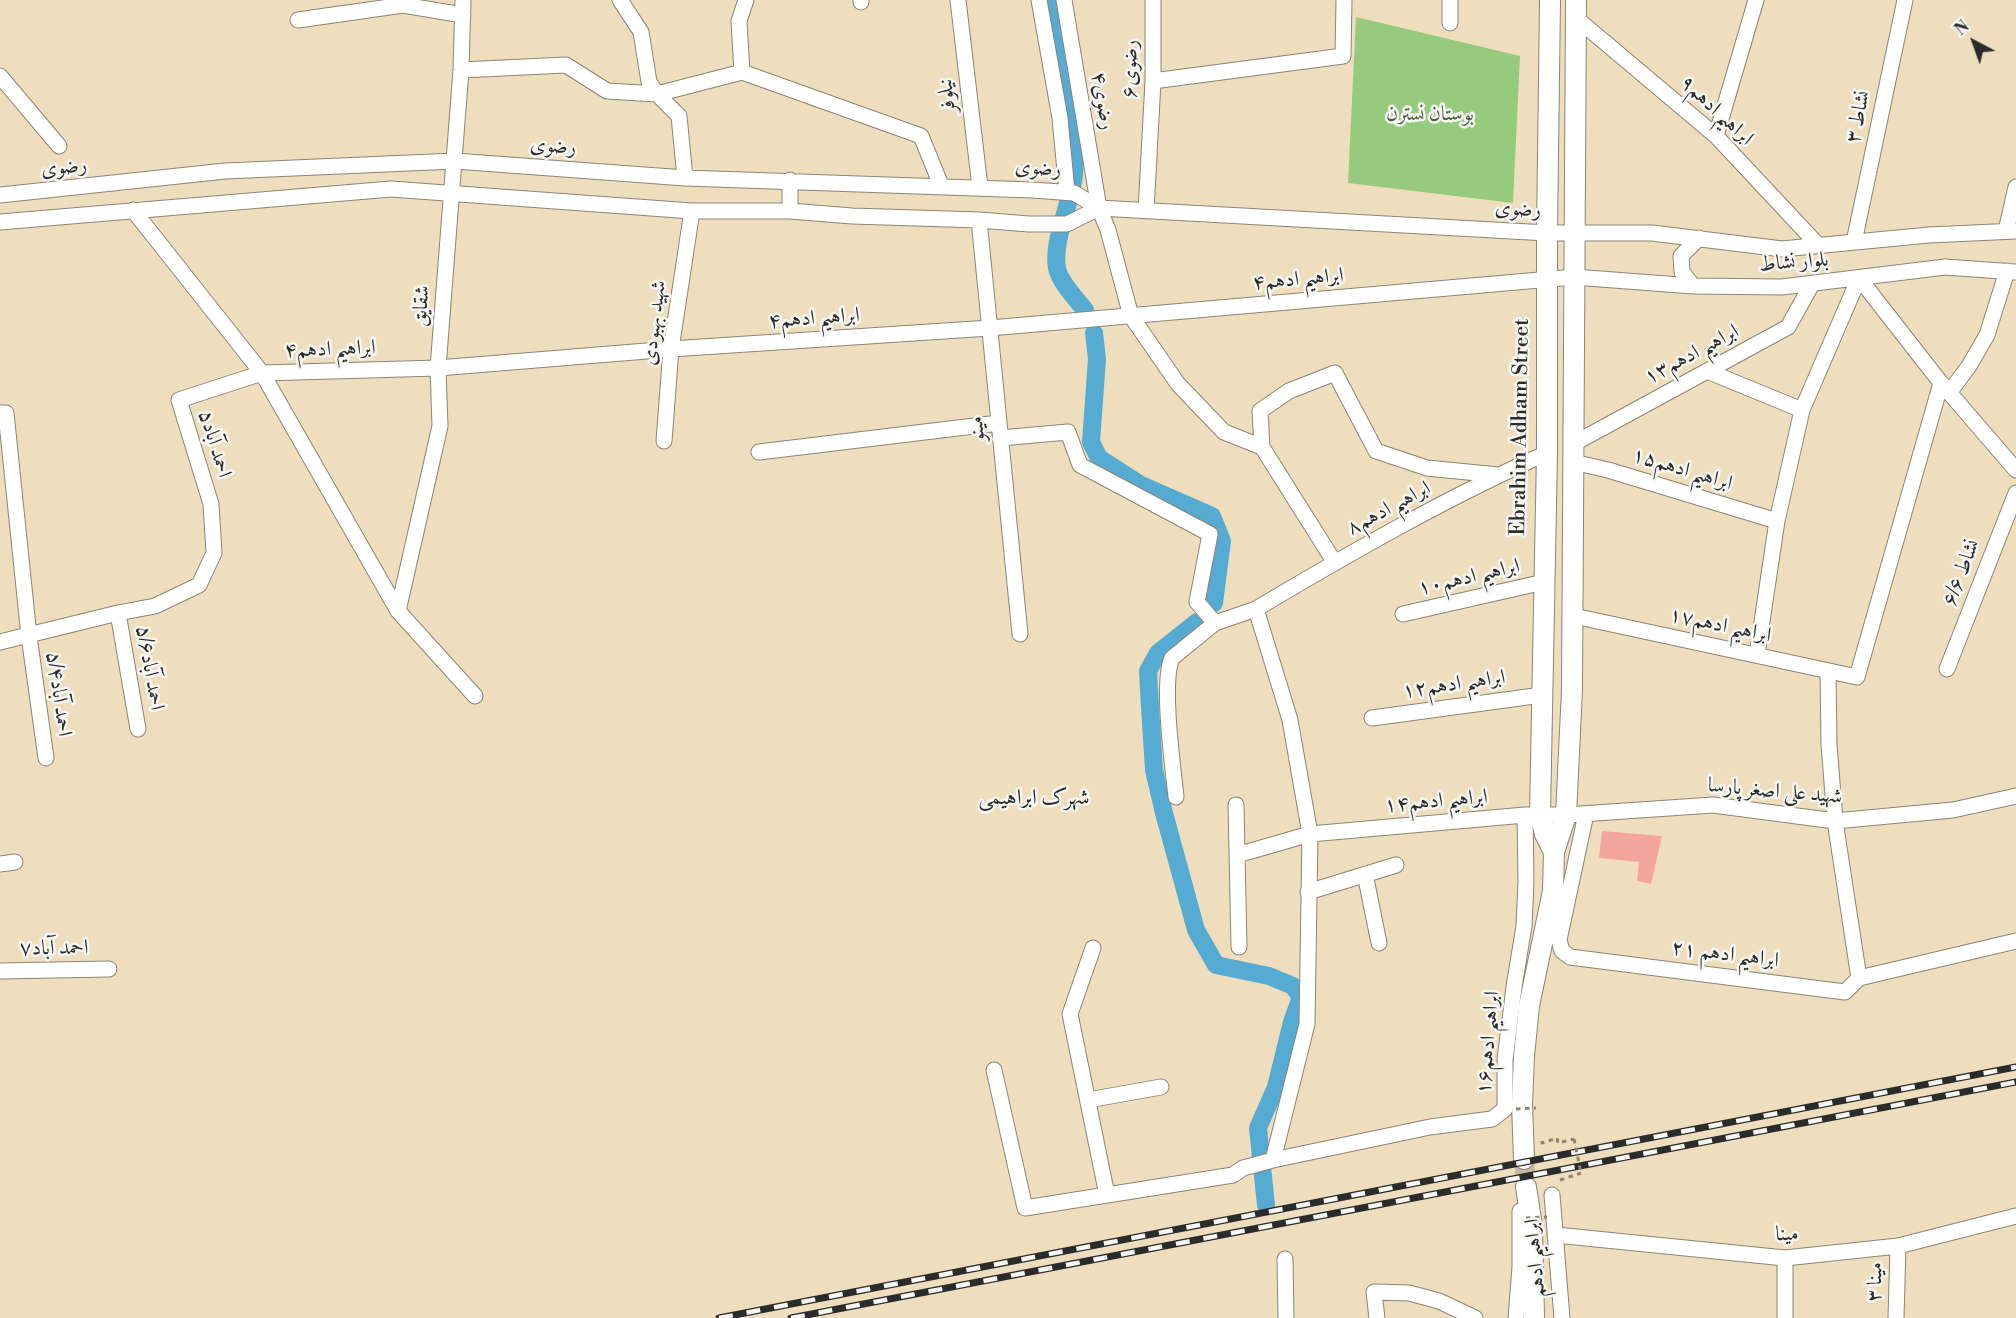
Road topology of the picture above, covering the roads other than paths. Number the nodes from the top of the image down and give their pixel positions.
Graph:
1 (620, 0) edge
2 (746, 0) edge
3 (958, 0) edge
4 (1039, 0) edge
5 (1064, 0) edge
6 (1153, 0) edge
7 (1344, 0) edge
8 (1450, 0) edge
9 (1550, 0) edge
10 (1756, 0) edge
11 (1905, 0) edge
12 (463, 8) edge
13 (1576, 9) edge
14 (298, 20) dead end
15 (1450, 23) dead end
16 (461, 70) junction
17 (742, 72) junction
18 (0, 76) edge
19 (1153, 81) junction
20 (657, 94) junction
21 (1716, 136) junction
22 (59, 146) dead end
23 (455, 161) junction
24 (685, 178) junction
25 (790, 180) junction
26 (941, 185) junction
27 (980, 187) junction
28 (2016, 187) edge
29 (1067, 192) junction
30 (453, 193) junction
31 (0, 195) edge
32 (1099, 208) junction
33 (133, 210) junction
34 (692, 211) junction
35 (790, 211) junction
36 (1146, 211) junction
37 (979, 220) junction
38 (0, 222) edge
39 (2011, 231) edge
40 (1574, 232) junction
41 (1547, 233) junction
42 (1699, 238) junction
43 (1854, 242) junction
44 (1818, 245) junction
45 (2011, 271) edge
46 (1574, 277) junction
47 (1859, 278) junction
48 (1546, 279) junction
49 (1812, 284) junction
50 (1693, 286) junction
51 (1131, 316) junction
52 (990, 328) junction
53 (671, 349) junction
54 (438, 368) junction
55 (1707, 370) junction
56 (262, 373) junction
57 (1945, 388) junction
58 (1802, 411) junction
59 (0, 413) edge
60 (999, 430) junction
61 (664, 441) dead end
62 (1262, 447) junction
63 (759, 452) dead end
64 (1546, 453) junction
65 (1573, 453) junction
66 (2016, 470) edge
67 (1498, 475) junction
68 (2016, 493) edge
69 (1777, 521) junction
70 (1335, 562) junction
71 (1544, 582) junction
72 (1256, 609) junction
73 (398, 611) junction
74 (118, 613) junction
75 (1403, 614) dead end
76 (1574, 616) junction
77 (1215, 623) junction
78 (1020, 634) dead end
79 (28, 636) junction
80 (0, 642) edge
81 (1757, 655) junction
82 (1947, 669) dead end
83 (1828, 671) junction
84 (1542, 695) junction
85 (475, 696) dead end
86 (1372, 718) dead end
87 (138, 729) dead end
88 (46, 758) dead end
89 (2016, 796) edge
90 (1176, 797) dead end
91 (1236, 805) dead end
92 (1586, 813) junction
93 (1533, 814) junction
94 (1566, 815) junction
95 (1834, 821) junction
96 (1310, 834) junction
97 (1554, 852) junction
98 (1237, 855) junction
99 (1396, 865) dead end
100 (1365, 874) junction
101 (1308, 892) junction
102 (2016, 941) edge
103 (1379, 943) dead end
104 (1239, 947) dead end
105 (1093, 948) dead end
106 (109, 969) dead end
107 (0, 971) edge
108 (1859, 978) junction
109 (994, 1070) dead end
110 (1161, 1087) dead end
111 (1088, 1100) junction
112 (1524, 1159) tunnel mouth
113 (1274, 1160) junction
114 (1526, 1187) tunnel mouth
115 (1107, 1195) junction
116 (1552, 1196) dead end
117 (1523, 1215) road end
118 (2016, 1216) edge
119 (1556, 1235) junction
120 (1898, 1246) junction
121 (1785, 1258) junction
122 (1286, 1259) dead end
123 (1286, 1318) edge
124 (1377, 1318) edge
125 (1475, 1318) edge
126 (1516, 1318) edge
127 (1534, 1318) edge
128 (1563, 1318) edge
129 (1785, 1318) edge
130 (1896, 1318) edge

1 - 20 street
2 - 17 street
3 - 27 street, نیلوفر
4 - 29 street
5 - 32 street, رضوی۴
6 - 19 street, رضوی۶
7 - 19 street
8 - 15 street
9 - 41 street, Ebrahim Adham Street
10 - 21 street
11 - 43 street, نشاط ۳
12 - 14 street
12 - 16 street, شقایق
13 - 21 street, ابراهیم ادهم۹
13 - 40 street, Ebrahim Adham Street
16 - 20 street
16 - 23 street, شقایق
17 - 20 street
17 - 26 street
18 - 22 street
19 - 36 street, رضوی۶
20 - 24 street
21 - 44 street, ابراهیم ادهم۹
23 - 24 street, رضوی
23 - 30 street, شقایق
23 - 31 street, رضوی
24 - 25 street, رضوی
25 - 26 street, رضوی
25 - 35 street
26 - 27 street, رضوی
27 - 29 street, رضوی
28 - 39 street
29 - 32 street, رضوی
30 - 33 street
30 - 34 street
30 - 54 street, شقایق
32 - 36 street, رضوی
32 - 37 street
32 - 51 street, رضوی۴
33 - 38 street
33 - 56 street, ابراهیم ادهم۴
34 - 35 street
34 - 53 street, شهید بهبودی
35 - 37 street
36 - 41 street, رضوی
37 - 52 street, مینو
39 - 43 street, بلوار نشاط
40 - 41 street, رضوی
40 - 42 street, بلوار نشاط
40 - 46 street, Ebrahim Adham Street
41 - 48 street, Ebrahim Adham Street
42 - 44 street, بلوار نشاط
42 - 50 street
43 - 44 street, بلوار نشاط
45 - 47 street, بلوار نشاط
45 - 57 street
46 - 48 street, ابراهیم ادهم۴
46 - 50 street, بلوار نشاط
46 - 65 street, Ebrahim Adham Street
47 - 49 street, بلوار نشاط
47 - 57 street
47 - 58 street
48 - 51 street, ابراهیم ادهم۴
48 - 64 street, Ebrahim Adham Street
49 - 50 street, بلوار نشاط
49 - 55 street, ابراهیم ادهم۱۳
51 - 52 street, ابراهیم ادهم۴
51 - 62 street, رضوی۴
52 - 53 street, ابراهیم ادهم۴
52 - 60 street, مینو
53 - 54 street, ابراهیم ادهم۴
53 - 61 street, شهید بهبودی
54 - 56 street, ابراهیم ادهم۴
54 - 73 street, شقایق
55 - 58 street
55 - 65 street, ابراهیم ادهم۱۳
56 - 73 street
56 - 74 street, احمد آباد۵
57 - 66 street
57 - 83 street, ابراهیم ادهم۱۷
58 - 69 street
59 - 79 street, احمد آباد۵/۴
60 - 63 street
60 - 77 street
60 - 78 street, مینو
62 - 67 street
62 - 70 street
64 - 67 street, ابراهیم ادهم۸
64 - 71 street, Ebrahim Adham Street
65 - 69 street, ابراهیم ادهم۱۵
65 - 76 street, Ebrahim Adham Street
67 - 70 street, ابراهیم ادهم۸
68 - 82 street, نشاط ۶/۶
69 - 81 street
70 - 72 street, ابراهیم ادهم۸
71 - 75 street, ابراهیم ادهم۱۰
71 - 84 street, Ebrahim Adham Street
72 - 77 street, ابراهیم ادهم۸
72 - 96 street
73 - 85 street
74 - 79 street, احمد آباد۵
74 - 87 street, احمد آباد۵/۶
76 - 81 street, ابراهیم ادهم۱۷
76 - 94 street, Ebrahim Adham Street
77 - 90 street
79 - 80 street, احمد آباد۵
79 - 88 street, احمد آباد۵/۴
81 - 83 street, ابراهیم ادهم۱۷
83 - 95 street
84 - 86 street, ابراهیم ادهم۱۲
84 - 93 street, Ebrahim Adham Street
89 - 95 street, شهید علی اصغر پارسا
91 - 98 street
92 - 94 street, شهید علی اصغر پارسا
92 - 95 street, شهید علی اصغر پارسا
92 - 108 street, ابراهیم ادهم ۲۱
93 - 94 street, ابراهیم ادهم۱۴
93 - 96 street, ابراهیم ادهم۱۴
93 - 97 street, Ebrahim Adham Street
93 - 113 street, ابراهیم ادهم۱۶
94 - 97 street, Ebrahim Adham Street
95 - 108 street
96 - 98 street, ابراهیم ادهم۱۴
96 - 101 street
97 - 112 street, Ebrahim Adham Street
98 - 104 street
99 - 100 street
100 - 101 street
100 - 103 street
101 - 113 street
102 - 108 street, ابراهیم ادهم ۲۱
105 - 111 street
106 - 107 street, احمد آباد۷
109 - 115 street
110 - 111 street
111 - 115 street
113 - 115 street
114 - 127 street
116 - 119 street, ابراهیم ادهم
117 - 126 street, ابراهیم ادهم
118 - 120 street, مینا
119 - 121 street, مینا
119 - 128 street, ابراهیم ادهم
120 - 121 street, مینا
120 - 130 street, مینا ۳
121 - 129 street
122 - 123 street
124 - 125 street

